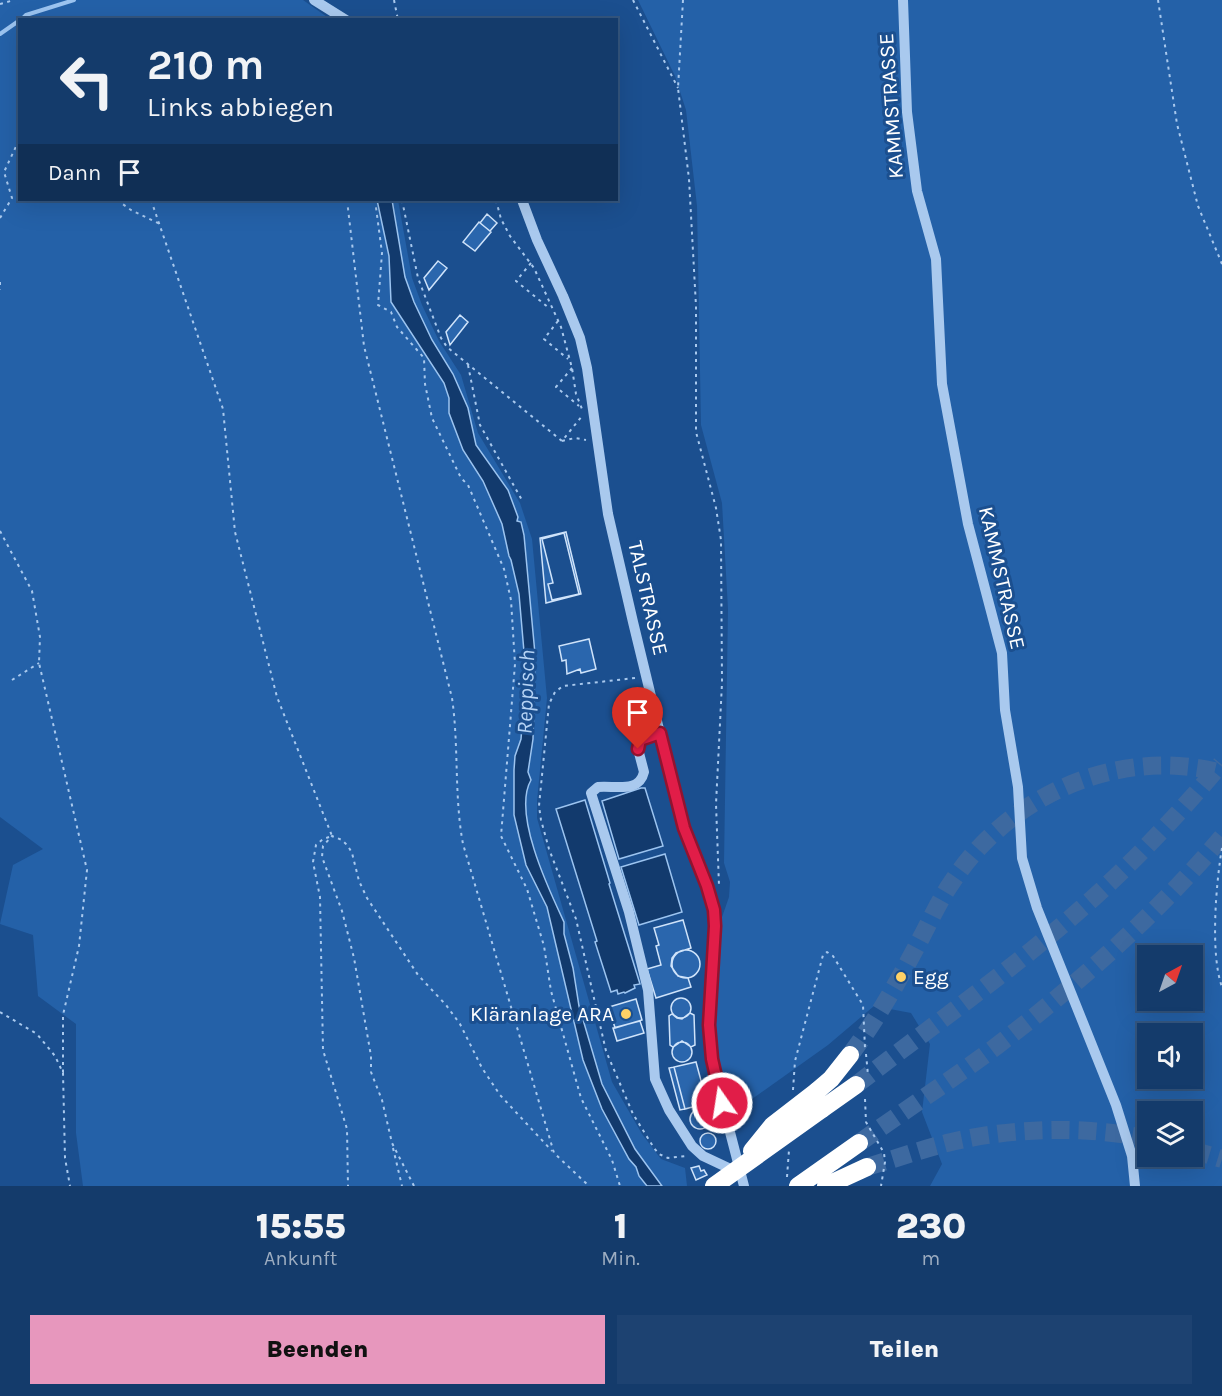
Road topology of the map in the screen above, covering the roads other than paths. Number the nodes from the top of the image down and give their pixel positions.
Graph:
1 (314, 0) edge
2 (903, 0) edge
3 (343, 18) edge
4 (522, 201) edge
5 (660, 733) junction
6 (850, 1055) tunnel mouth
7 (856, 1085) tunnel mouth
8 (859, 1143) tunnel mouth
9 (867, 1167) tunnel mouth
10 (740, 1177) edge
11 (829, 1184) edge
12 (714, 1186) edge
13 (798, 1186) edge
14 (1136, 1186) edge

1 - 3 street
2 - 14 street, KAMMSTRASSE
4 - 5 street, TALSTRASSE
5 - 10 street, TALSTRASSE
5 - 10 street
6 - 10 highway, bridge
7 - 10 highway, bridge
8 - 13 highway
9 - 11 highway
10 - 12 highway, bridge

